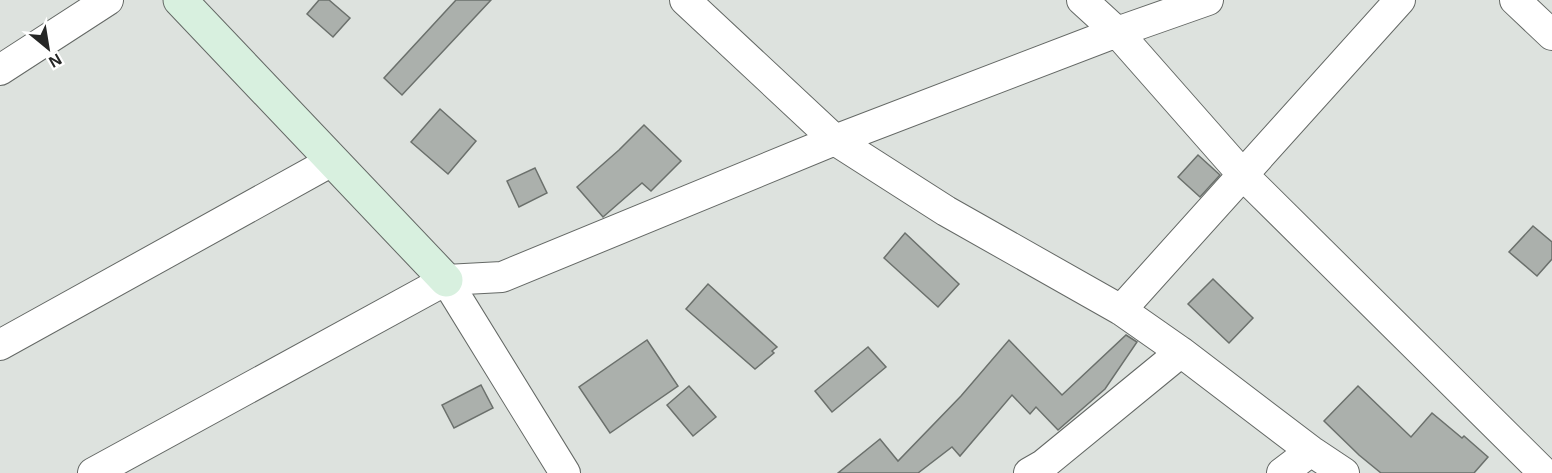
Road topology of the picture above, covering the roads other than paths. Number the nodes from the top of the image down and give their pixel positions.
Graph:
1 (108, 0) edge
2 (180, 0) edge
3 (685, 0) edge
4 (1082, 0) edge
5 (1208, 0) edge
6 (1400, 0) edge
7 (1515, 0) edge
8 (1117, 32) junction
9 (1552, 35) edge
10 (0, 70) edge
11 (835, 140) junction
12 (332, 161) junction
13 (1243, 175) junction
14 (446, 280) junction
15 (1121, 310) junction
16 (0, 345) edge
17 (1181, 352) junction
18 (1311, 451) junction
19 (553, 469) edge
20 (93, 473) edge
21 (1029, 473) edge
22 (1282, 473) edge
23 (1344, 473) edge
24 (1544, 473) edge

1 - 10 street
2 - 12 street
3 - 11 street
4 - 8 street
5 - 8 street
6 - 13 street
7 - 9 street
8 - 11 street
8 - 13 street
11 - 14 street
11 - 15 street
12 - 14 street
12 - 16 street
13 - 15 street
13 - 24 street
14 - 19 street
14 - 20 street
15 - 17 street
17 - 18 street
17 - 21 street
18 - 22 street
18 - 23 street

